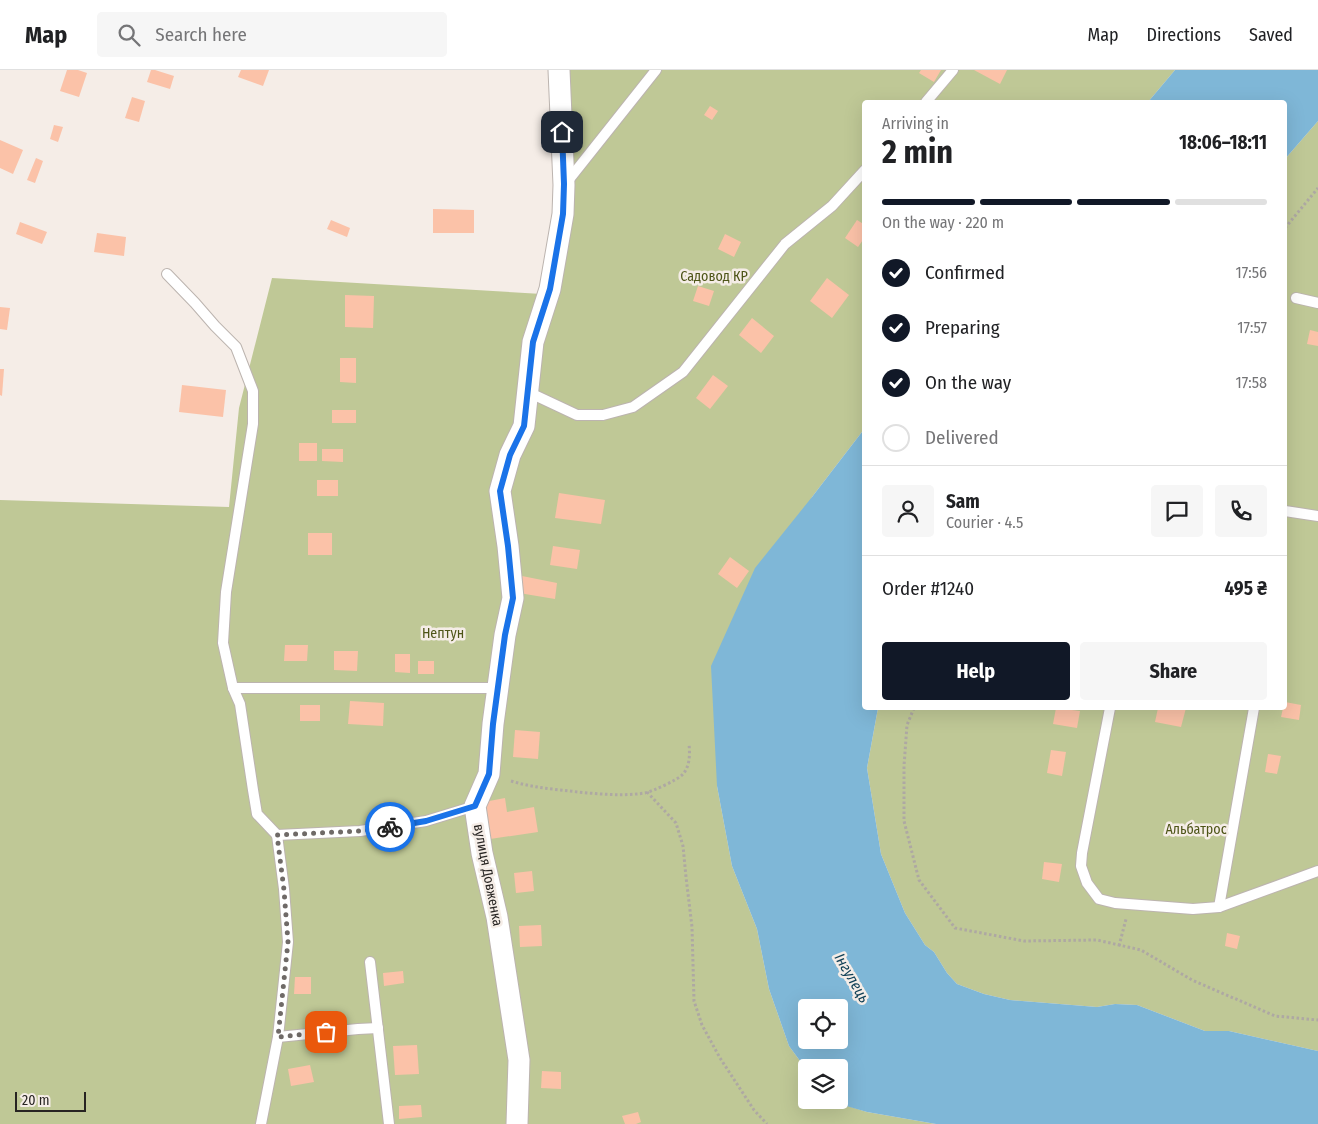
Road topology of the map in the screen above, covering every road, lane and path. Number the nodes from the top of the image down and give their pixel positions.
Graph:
1 (559, 70) edge
2 (656, 70) edge
3 (953, 70) edge
4 (928, 100) edge
5 (862, 173) edge
6 (564, 184) junction
7 (1318, 188) edge
8 (1287, 226) edge
9 (167, 274) dead end
10 (1296, 298) dead end
11 (1318, 303) edge
12 (528, 392) junction
13 (1287, 511) edge
14 (1318, 516) edge
15 (233, 688) junction
16 (499, 688) junction
17 (913, 710) edge
18 (1110, 710) edge
19 (1254, 710) edge
20 (689, 744) dead end
21 (489, 774) junction
22 (647, 792) junction
23 (475, 806) junction
24 (277, 835) junction
25 (1318, 871) edge
26 (1130, 905) junction
27 (1219, 907) junction
28 (1119, 946) junction
29 (370, 962) dead end
30 (1318, 1020) edge
31 (378, 1028) junction
32 (278, 1037) junction
33 (261, 1124) edge
34 (389, 1124) edge
35 (517, 1124) edge
36 (767, 1124) edge

1 - 6 street, вулиця Довженка
2 - 6 lane
3 - 4 lane
5 - 12 lane
6 - 12 street, вулиця Довженка
7 - 8 path
9 - 15 lane
10 - 11 lane
12 - 16 street, вулиця Довженка
13 - 14 lane
15 - 16 lane
15 - 24 lane
16 - 21 street, вулиця Довженка
17 - 28 path
18 - 26 lane
19 - 27 lane
20 - 22 path
21 - 22 path
21 - 23 street, вулиця Довженка
22 - 36 path
23 - 24 lane
23 - 35 street, вулиця Довженка
24 - 32 lane
25 - 27 lane
26 - 27 lane
26 - 28 path
28 - 30 path
29 - 31 lane
31 - 32 lane
31 - 34 lane
32 - 33 lane

